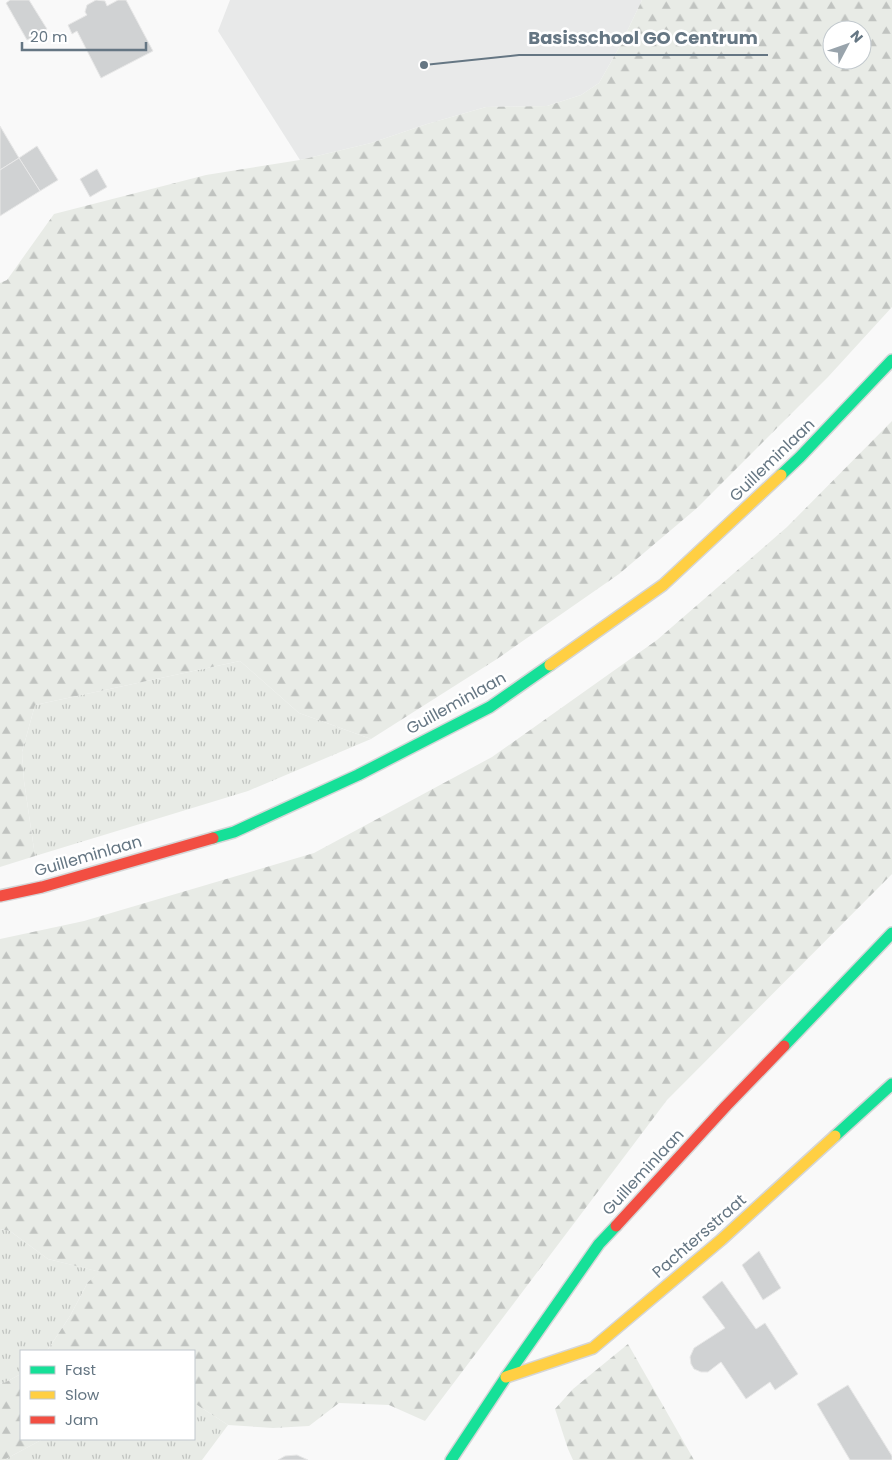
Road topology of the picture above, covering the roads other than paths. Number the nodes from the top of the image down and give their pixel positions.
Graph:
1 (892, 360) edge
2 (0, 896) edge
3 (892, 933) edge
4 (892, 1084) edge
5 (506, 1378) junction
6 (451, 1460) edge

1 - 2 main road, Guilleminlaan
3 - 5 main road, Guilleminlaan
4 - 5 main road, Pachtersstraat
5 - 6 main road, Guilleminlaan

